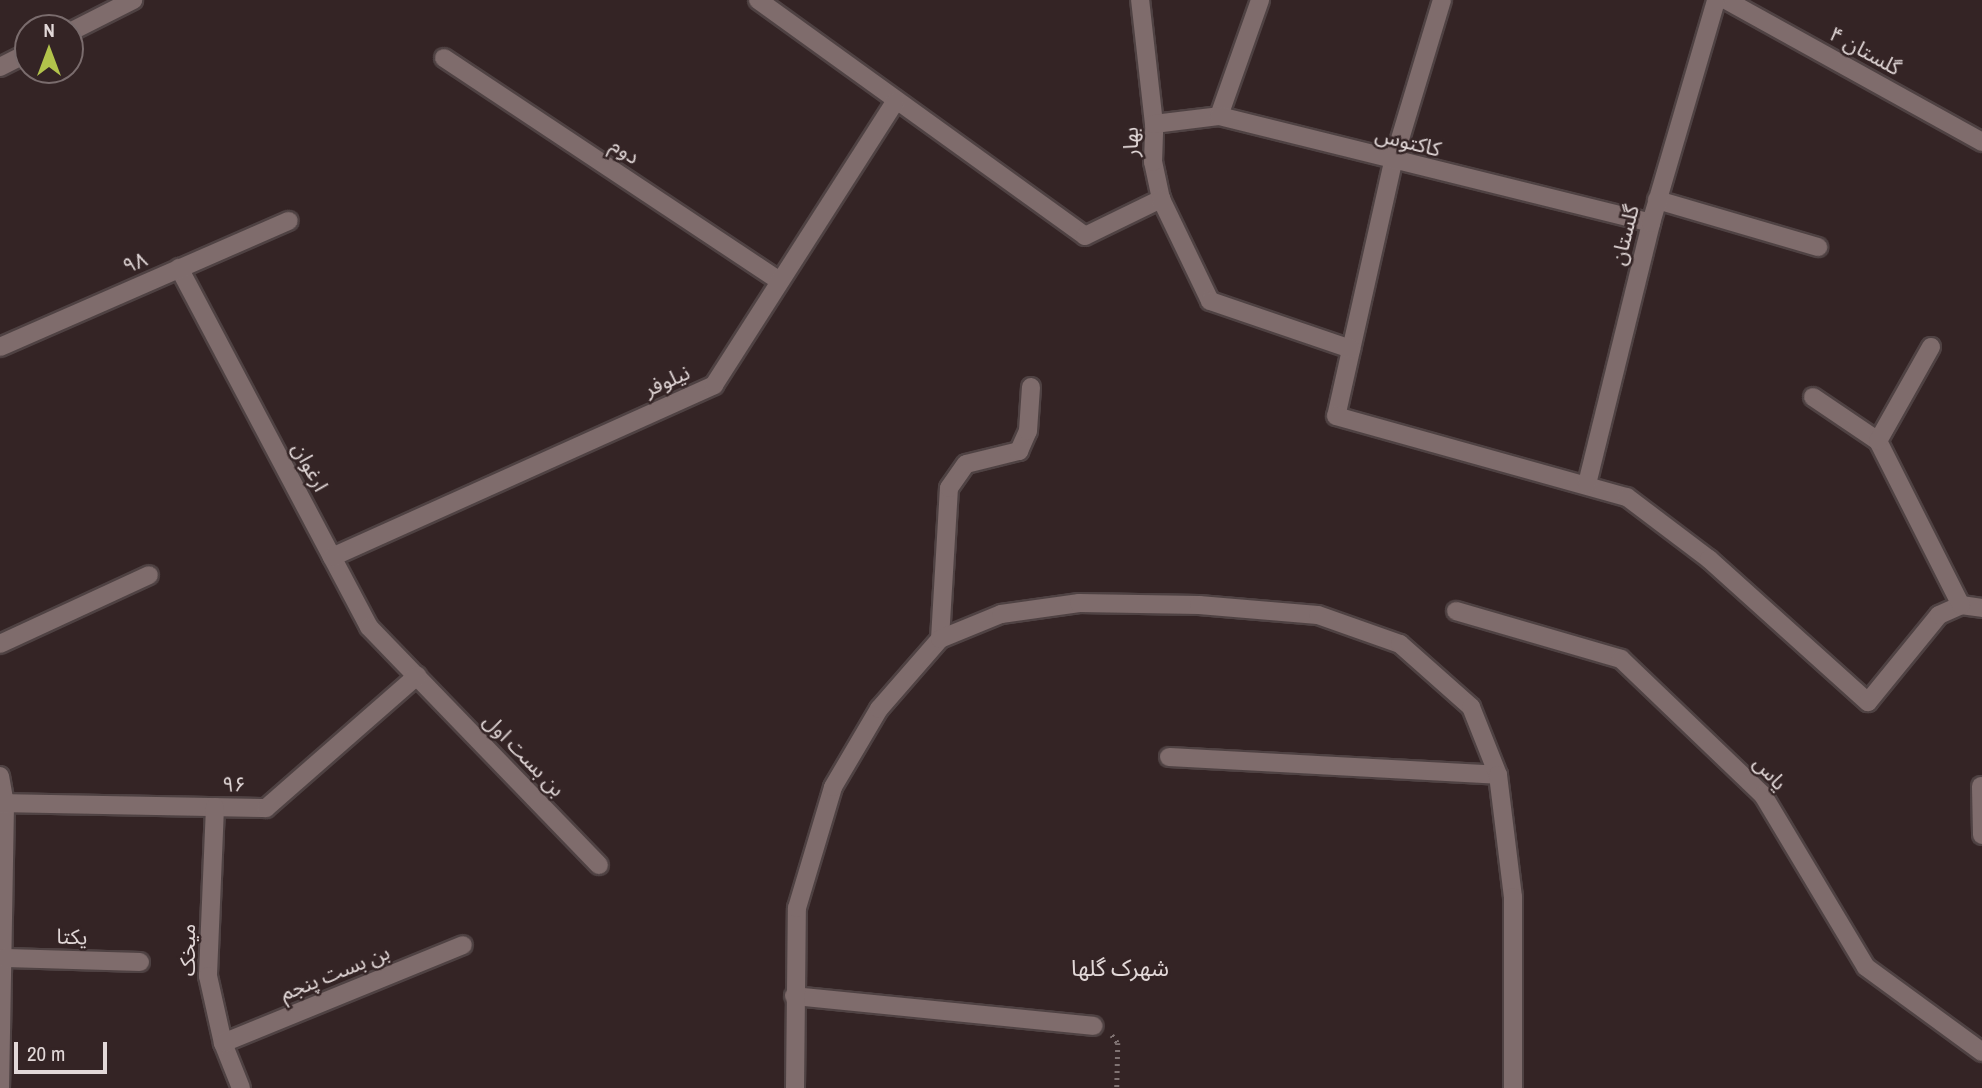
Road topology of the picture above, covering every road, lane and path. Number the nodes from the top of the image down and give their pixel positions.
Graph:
1 (133, 0) edge
2 (758, 0) edge
3 (1140, 0) edge
4 (1260, 0) edge
5 (1442, 0) edge
6 (1716, 0) edge
7 (1726, 0) edge
8 (84, 25) edge
9 (444, 58) dead end
10 (895, 102) junction
11 (1219, 116) junction
12 (1154, 124) junction
13 (1982, 142) edge
14 (1393, 162) junction
15 (1161, 199) junction
16 (1657, 200) junction
17 (289, 221) dead end
18 (1651, 223) junction
19 (1818, 247) dead end
20 (179, 268) junction
21 (780, 281) junction
22 (0, 347) edge
23 (1931, 347) dead end
24 (1352, 349) junction
25 (1031, 387) dead end
26 (1813, 397) dead end
27 (1878, 441) junction
28 (1587, 484) junction
29 (332, 557) junction
30 (149, 575) dead end
31 (1961, 605) junction
32 (1982, 608) edge
33 (1456, 611) dead end
34 (940, 639) junction
35 (0, 644) edge
36 (417, 676) junction
37 (1169, 757) dead end
38 (1498, 775) junction
39 (0, 776) edge
40 (1981, 786) edge
41 (2, 804) edge
42 (215, 807) junction
43 (1982, 835) edge
44 (599, 866) dead end
45 (463, 945) dead end
46 (3, 958) junction
47 (140, 962) dead end
48 (794, 996) junction
49 (1, 1003) edge
50 (1093, 1026) joint
51 (223, 1043) junction
52 (1982, 1052) edge
53 (0, 1088) edge
54 (241, 1088) edge
55 (795, 1088) edge
56 (1117, 1088) edge
57 (1513, 1088) edge

1 - 8 street
2 - 10 street
3 - 12 street, بهار
4 - 11 street
5 - 14 street
6 - 16 street, گلستان
7 - 13 street, گلستان ۴
9 - 21 street, دوم
10 - 15 street
10 - 21 street, نیلوفر
11 - 12 street, کاکتوس
11 - 14 street, کاکتوس
12 - 15 street, بهار
14 - 18 street, کاکتوس
14 - 24 street
15 - 24 street, بهار
16 - 18 street, گلستان
16 - 19 street
17 - 20 street, ۹۸
18 - 28 street, گلستان
20 - 22 street, ۹۸
20 - 29 street, ارغوان
21 - 29 street, نیلوفر
23 - 27 street
24 - 28 street
25 - 34 street
26 - 27 street
27 - 31 street
28 - 31 street
29 - 36 street, ارغوان
30 - 35 street
31 - 32 street
33 - 52 street, یاس
34 - 38 street
34 - 48 street
36 - 42 street, ۹۶
36 - 44 street, بن بست اول
37 - 38 street
38 - 57 street
39 - 41 street
40 - 43 street
41 - 42 street, ۹۶
41 - 46 street
42 - 51 street, میخک
45 - 51 street, بن بست پنجم
46 - 47 street, یکتا
46 - 49 street
48 - 50 street
48 - 55 street
49 - 53 street
50 - 56 path
51 - 54 street, میخک

